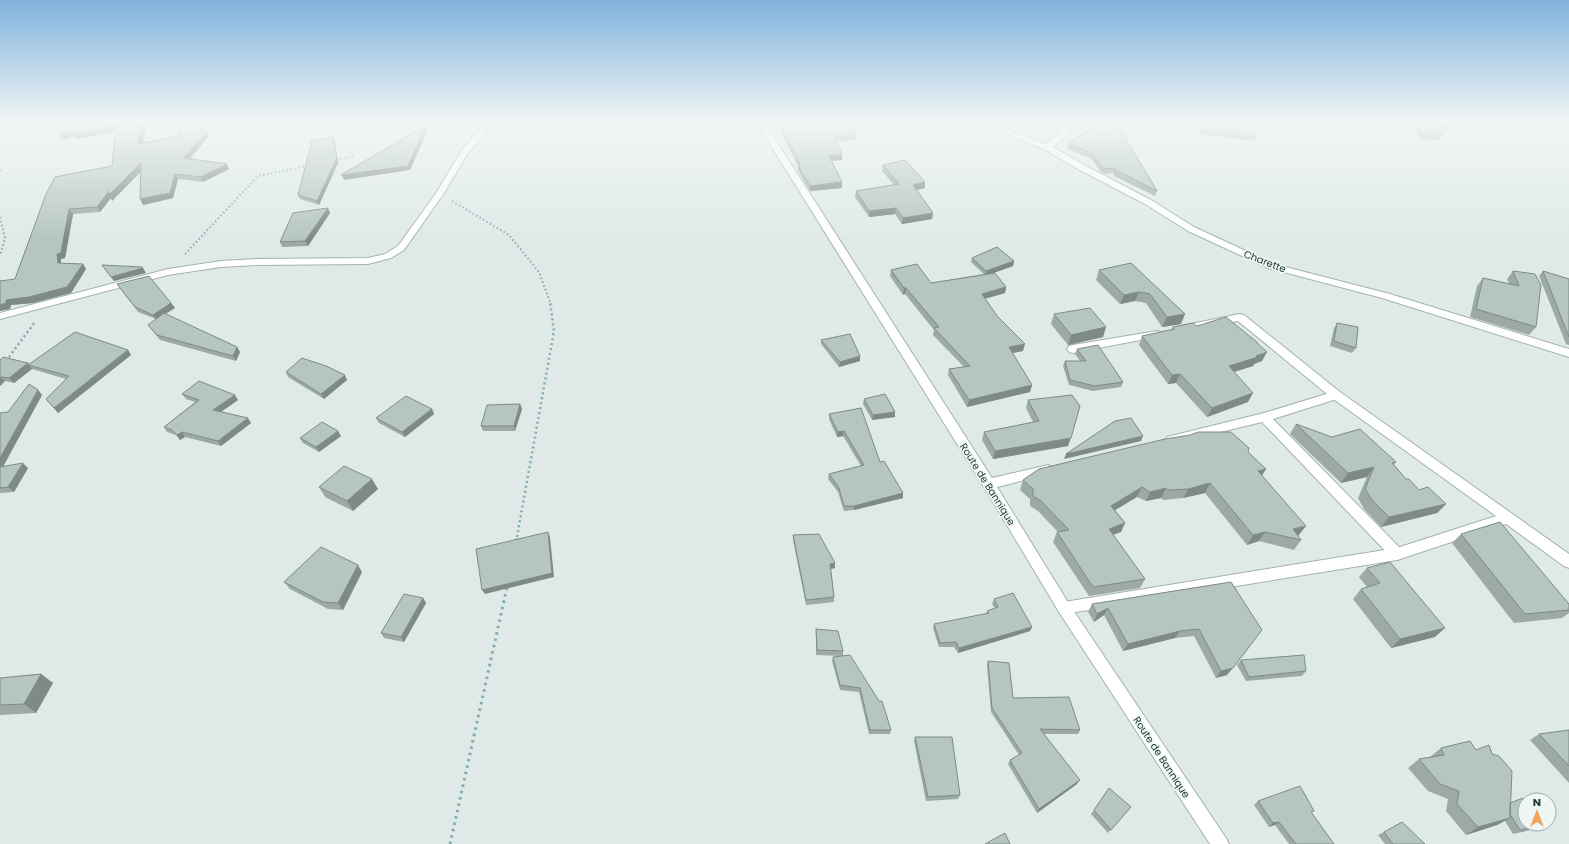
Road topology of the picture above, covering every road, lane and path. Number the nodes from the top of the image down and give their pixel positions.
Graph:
1 (459, 161) edge
2 (785, 161) edge
3 (1071, 161) edge
4 (311, 165) edge
5 (440, 193) junction
6 (0, 217) edge
7 (0, 256) edge
8 (168, 272) junction
9 (49, 304) junction
10 (0, 316) edge
11 (1073, 349) dead end
12 (1569, 353) edge
13 (4, 364) edge
14 (1336, 395) junction
15 (1264, 417) junction
16 (1157, 443) edge
17 (1058, 468) edge
18 (989, 484) junction
19 (1507, 518) junction
20 (515, 547) edge
21 (1397, 554) junction
22 (1569, 562) edge
23 (508, 586) edge
24 (1064, 608) junction
25 (450, 844) edge
26 (1220, 844) edge

1 - 5 street
2 - 18 street, Route de Bannique
3 - 12 street, Charette
4 - 8 path
5 - 8 street
5 - 20 path
6 - 7 path
8 - 9 street
9 - 10 street
9 - 13 path
11 - 14 street
14 - 15 street
14 - 19 street
15 - 16 street
15 - 21 street
17 - 18 street
18 - 24 street, Route de Bannique
19 - 21 street
19 - 22 street
21 - 24 street
23 - 25 path
24 - 26 street, Route de Bannique

